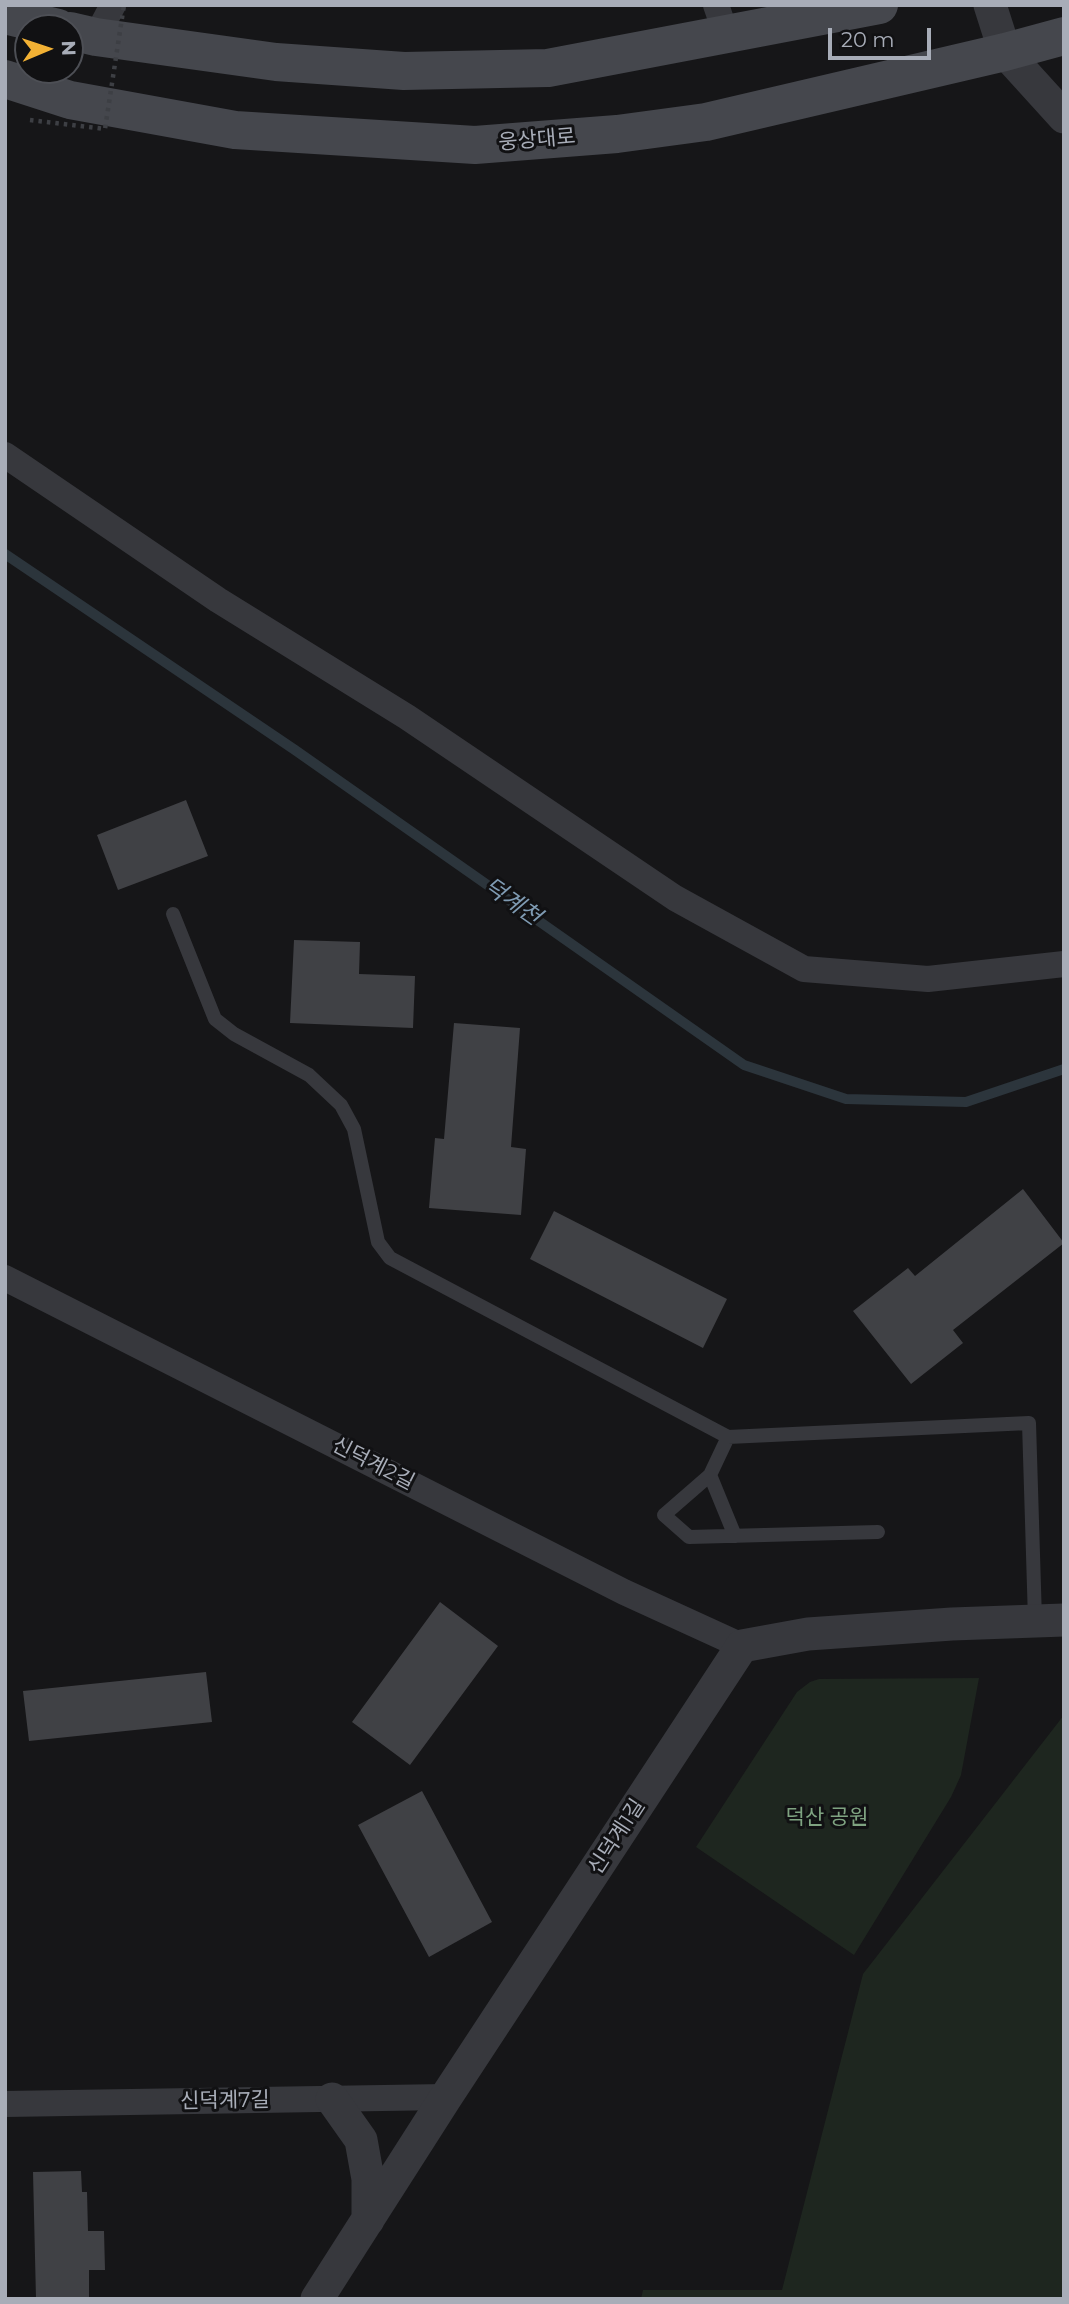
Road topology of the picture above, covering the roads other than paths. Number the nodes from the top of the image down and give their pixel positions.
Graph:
1 (879, 5) edge
2 (990, 5) edge
3 (721, 20) edge
4 (93, 25) edge
5 (1064, 36) edge
6 (1005, 52) junction
7 (5, 79) edge
8 (1064, 117) edge
9 (5, 456) edge
10 (173, 914) dead end
11 (1064, 964) edge
12 (5, 1278) edge
13 (727, 1437) junction
14 (710, 1475) junction
15 (878, 1532) dead end
16 (735, 1536) junction
17 (1050, 1620) edge
18 (742, 1646) junction
19 (446, 2097) junction
20 (332, 2099) junction
21 (5, 2104) edge
22 (368, 2220) junction
23 (317, 2299) edge

1 - 3 main road
2 - 6 street
3 - 4 main road
5 - 6 main road, 웅상대로
6 - 7 main road, 웅상대로
6 - 8 street
9 - 11 street
10 - 13 lane
12 - 18 street, 신덕계2길
13 - 14 lane
13 - 17 lane
14 - 16 lane
14 - 16 lane
15 - 16 lane
17 - 18 street
18 - 19 street, 신덕계1길
19 - 20 street, 신덕계7길
19 - 22 street, 신덕계1길
20 - 21 street, 신덕계7길
20 - 22 street
22 - 23 street, 신덕계1길

